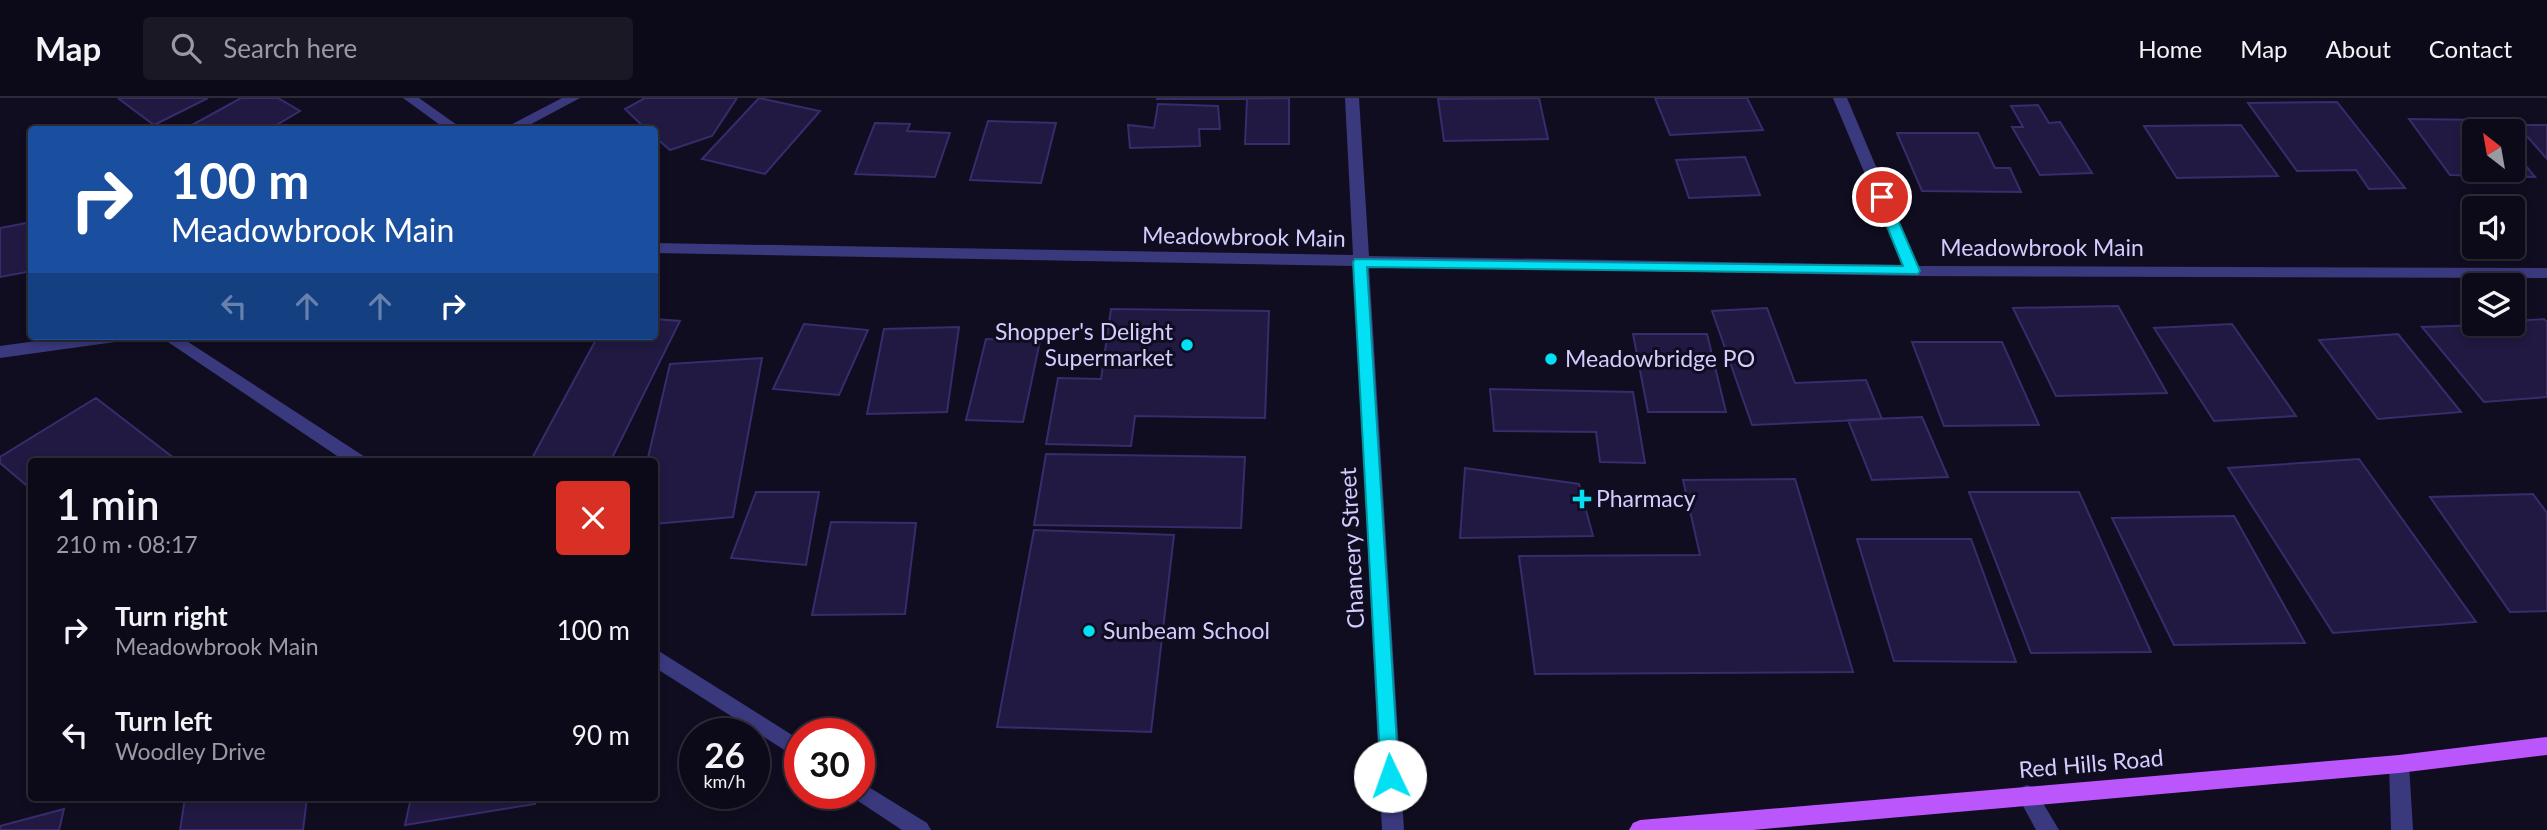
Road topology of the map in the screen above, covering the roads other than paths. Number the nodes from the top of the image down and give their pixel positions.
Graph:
1 (410, 98) edge
2 (573, 98) edge
3 (1352, 98) edge
4 (1840, 98) edge
5 (451, 126) edge
6 (516, 126) edge
7 (658, 248) edge
8 (1360, 262) junction
9 (1913, 271) junction
10 (2547, 273) edge
11 (86, 340) edge
12 (173, 340) edge
13 (0, 352) edge
14 (353, 458) edge
15 (658, 659) edge
16 (784, 741) edge
17 (2547, 746) edge
18 (2399, 764) junction
19 (2027, 796) junction
20 (875, 801) edge
21 (919, 830) edge
22 (1393, 830) edge
23 (1640, 830) edge
24 (2048, 830) edge
25 (2402, 830) edge

1 - 5 street
2 - 6 street
3 - 8 street, Chancery Street
4 - 9 street
7 - 8 street, Meadowbrook Main
8 - 9 street, Meadowbrook Main
8 - 22 street, Chancery Street
9 - 10 street, Meadowbrook Main
11 - 13 street
12 - 14 street
15 - 16 street
17 - 18 main road, Red Hills Road
18 - 19 main road, Red Hills Road
18 - 25 street
19 - 23 main road, Red Hills Road
19 - 24 street
20 - 21 street

